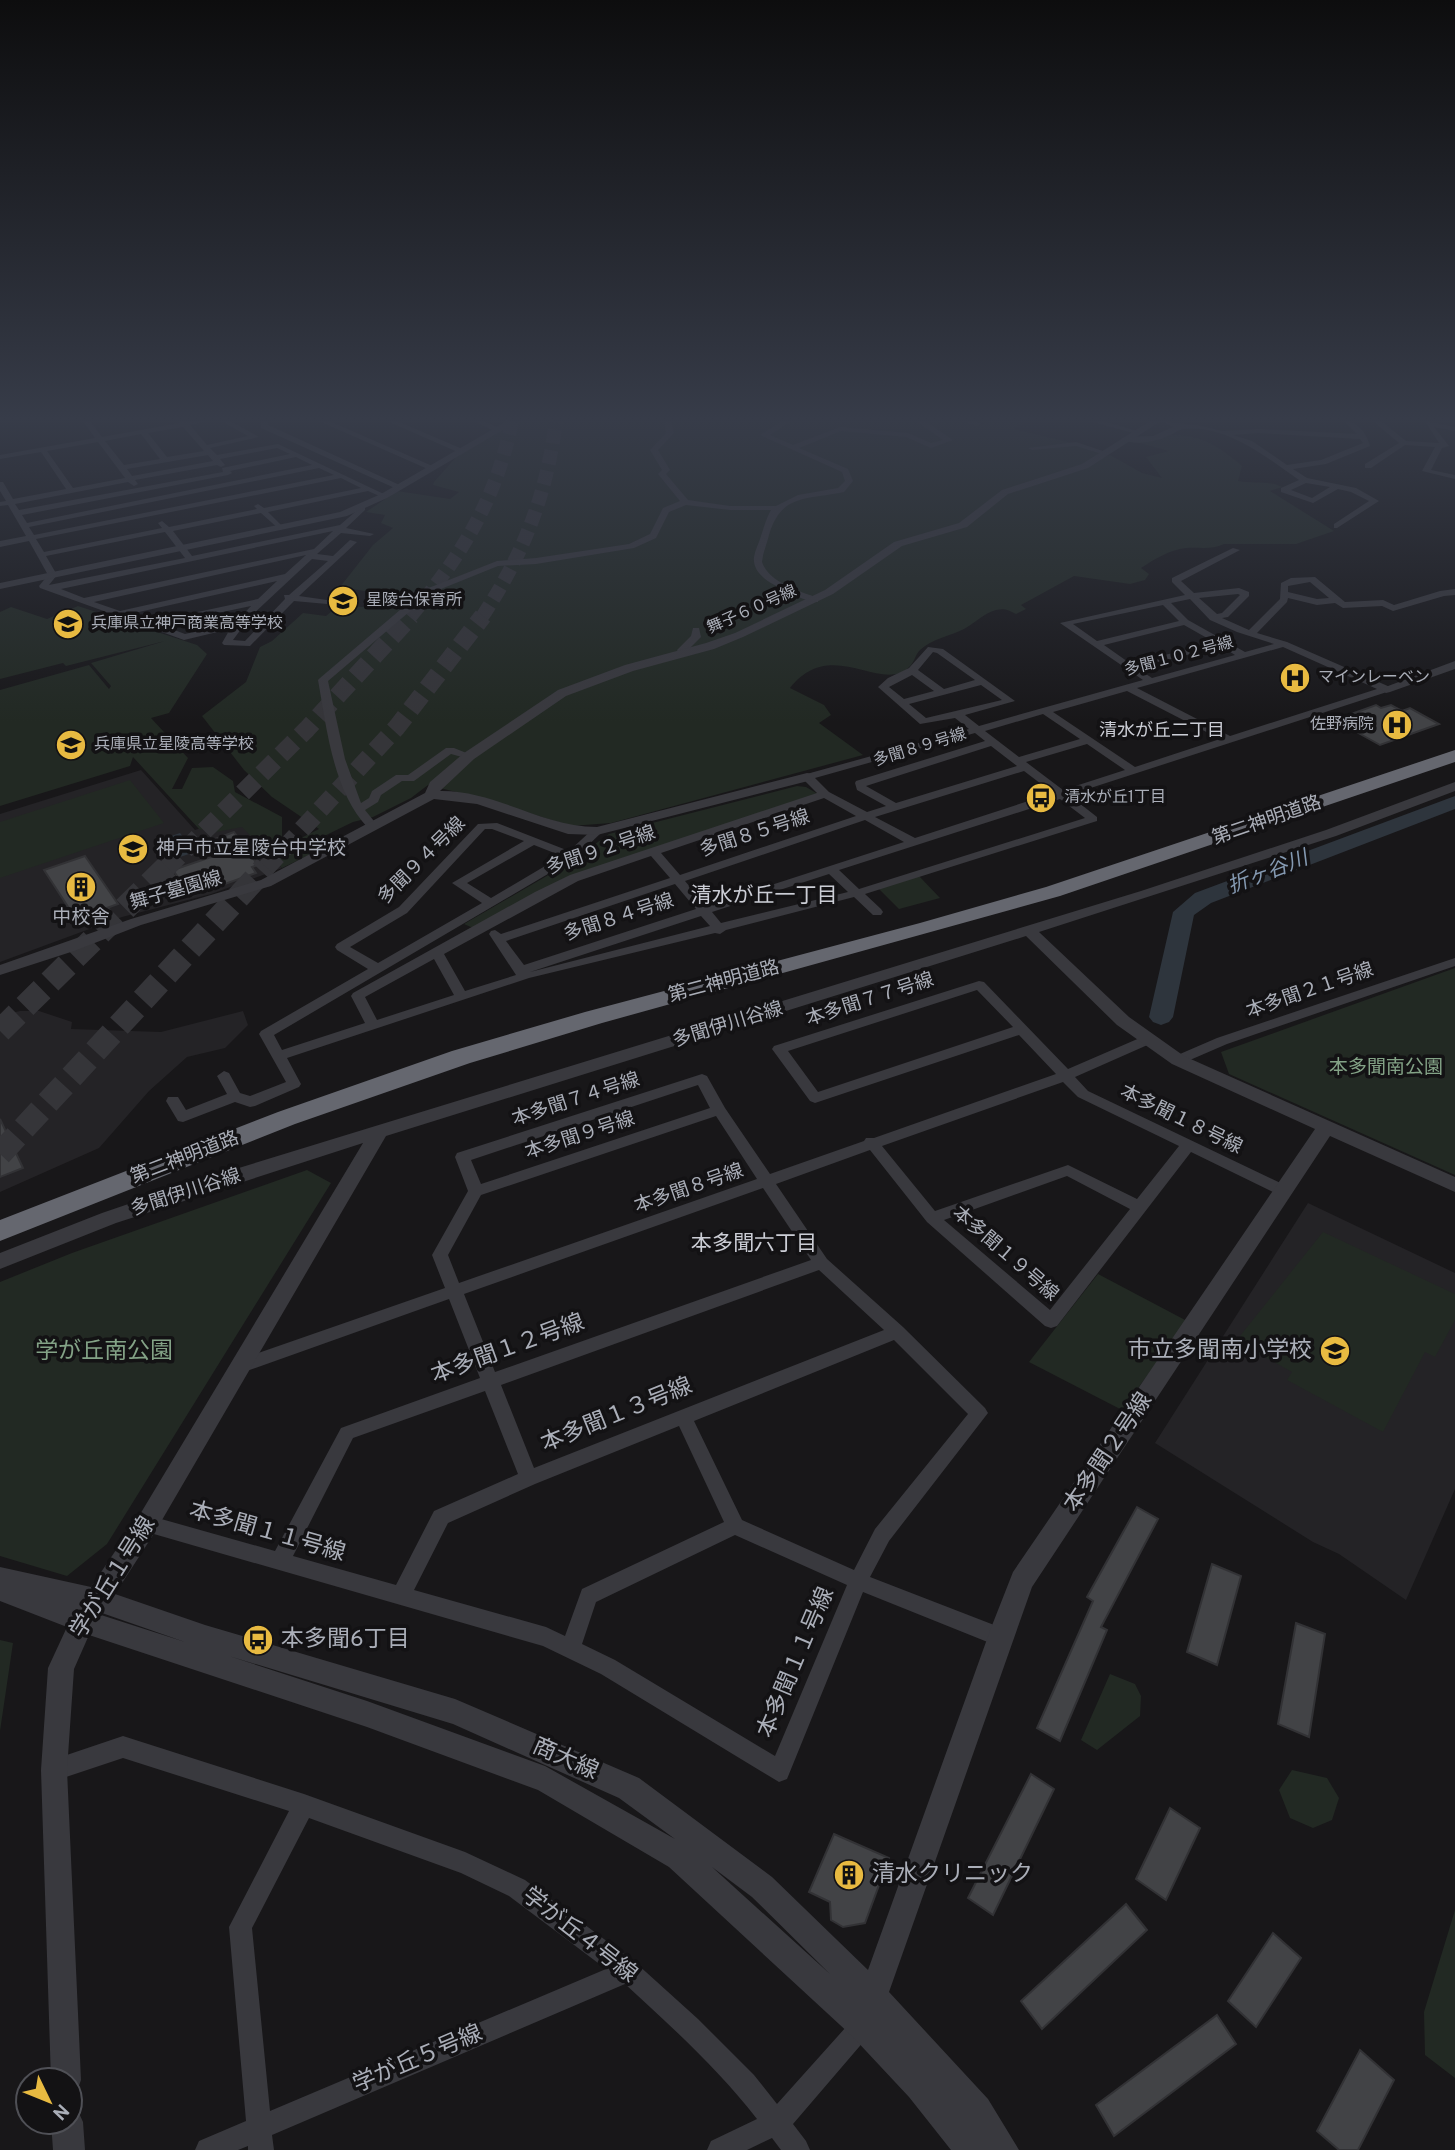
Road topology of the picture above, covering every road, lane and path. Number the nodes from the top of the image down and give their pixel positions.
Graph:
1 (21, 521) edge
2 (48, 521) edge
3 (111, 521) edge
4 (161, 521) edge
5 (205, 521) edge
6 (273, 521) edge
7 (307, 521) edge
8 (347, 521) edge
9 (660, 521) edge
10 (769, 521) edge
11 (969, 521) edge
12 (1344, 521) edge
13 (24, 526) junction
14 (1337, 526) dead end
15 (280, 528) junction
16 (340, 528) junction
17 (167, 529) junction
18 (370, 534) dead end
19 (31, 537) junction
20 (353, 542) dead end
21 (0, 544) edge
22 (182, 548) junction
23 (1236, 550) dead end
24 (313, 554) junction
25 (41, 555) junction
26 (190, 559) junction
27 (335, 559) junction
28 (53, 575) junction
29 (203, 575) junction
30 (288, 576) junction
31 (0, 586) edge
32 (434, 589) junction
33 (49, 590) junction
34 (216, 592) junction
35 (1455, 592) edge
36 (1284, 594) junction
37 (1192, 596) junction
38 (266, 598) junction
39 (291, 598) junction
40 (815, 600) junction
41 (1164, 600) junction
42 (83, 601) junction
43 (324, 601) dead end
44 (1340, 603) junction
45 (413, 604) junction
46 (119, 614) junction
47 (1213, 618) junction
48 (1185, 622) junction
49 (239, 624) junction
50 (150, 625) junction
51 (1251, 634) junction
52 (1222, 643) junction
53 (1096, 644) junction
54 (1284, 644) junction
55 (710, 646) junction
56 (683, 654) junction
57 (1243, 656) junction
58 (1455, 664) edge
59 (1130, 667) junction
60 (912, 670) junction
61 (983, 681) junction
62 (1150, 681) junction
63 (1127, 687) junction
64 (1386, 689) junction
65 (942, 692) junction
66 (902, 703) junction
67 (1044, 710) junction
68 (957, 714) junction
69 (975, 729) junction
70 (1088, 740) junction
71 (1231, 741) junction
72 (992, 742) junction
73 (1455, 745) edge
74 (469, 756) junction
75 (1455, 756) edge
76 (1020, 764) junction
77 (1135, 771) junction
78 (807, 777) junction
79 (1454, 788) edge
80 (825, 794) junction
81 (1061, 794) junction
82 (431, 795) junction
83 (895, 807) junction
84 (358, 810) junction
85 (866, 816) junction
86 (372, 826) junction
87 (597, 831) junction
88 (533, 841) junction
89 (913, 842) junction
90 (655, 853) junction
91 (571, 856) junction
92 (831, 869) junction
93 (676, 879) junction
94 (857, 893) junction
95 (491, 903) junction
96 (706, 910) junction
97 (877, 912) dead end
98 (488, 924) junction
99 (720, 930) junction
100 (1029, 931) junction
101 (499, 939) junction
102 (437, 953) junction
103 (1455, 962) edge
104 (378, 969) junction
105 (0, 970) edge
106 (522, 973) junction
107 (462, 997) junction
108 (373, 1026) junction
109 (1022, 1029) junction
110 (1147, 1040) junction
111 (279, 1056) junction
112 (1178, 1060) junction
113 (224, 1076) dead end
114 (1065, 1076) junction
115 (235, 1096) junction
116 (173, 1101) dead end
117 (719, 1110) junction
118 (1326, 1127) junction
119 (377, 1134) junction
120 (871, 1142) junction
121 (1188, 1145) junction
122 (768, 1182) junction
123 (1455, 1185) edge
124 (476, 1191) junction
125 (1284, 1191) junction
126 (1140, 1207) junction
127 (0, 1214) edge
128 (932, 1218) junction
129 (0, 1231) edge
130 (0, 1261) edge
131 (821, 1263) junction
132 (455, 1289) junction
133 (897, 1332) junction
134 (241, 1366) junction
135 (491, 1380) junction
136 (683, 1417) junction
137 (529, 1478) junction
138 (147, 1524) junction
139 (735, 1526) junction
140 (280, 1562) junction
141 (0, 1578) edge
142 (858, 1581) junction
143 (0, 1590) edge
144 (400, 1597) junction
145 (90, 1611) junction
146 (1000, 1637) junction
147 (570, 1648) junction
148 (54, 1770) junction
149 (304, 1805) junction
150 (628, 1971) junction
151 (873, 1997) junction
152 (863, 2025) junction
153 (65, 2066) edge
154 (778, 2122) junction
155 (260, 2139) edge
156 (208, 2150) edge
157 (720, 2150) edge
158 (797, 2150) edge
159 (971, 2150) edge
160 (1003, 2150) edge

1 - 13 street
2 - 13 street
3 - 19 street
4 - 17 street
5 - 17 street
6 - 15 street
7 - 15 street
8 - 16 street
9 - 32 street
10 - 40 street
11 - 40 street, 舞子６０号線
12 - 14 street
13 - 19 street
15 - 22 street
16 - 18 street
16 - 24 street
16 - 26 street
17 - 22 street
17 - 25 street
19 - 21 street
19 - 25 street
20 - 27 street
22 - 26 street
22 - 28 street
23 - 37 street
24 - 27 street
24 - 29 street
24 - 30 street
25 - 28 street
26 - 29 street
26 - 33 street
27 - 39 street
28 - 31 street
28 - 33 street
29 - 34 street
29 - 42 street
30 - 34 street
30 - 38 street
32 - 45 street
32 - 45 street
33 - 42 street
34 - 46 street
35 - 44 street
36 - 44 street
36 - 44 street
36 - 51 street
37 - 41 street
37 - 47 street
37 - 47 street
38 - 39 street
38 - 49 street
38 - 50 street
39 - 43 street
39 - 49 street
40 - 55 street, 舞子６０号線
41 - 48 street
41 - 53 street
42 - 46 street
45 - 84 street
46 - 50 street
47 - 51 street
48 - 52 street
48 - 53 street
49 - 50 street
51 - 54 street
52 - 57 street
52 - 59 street
53 - 59 street
54 - 57 street, 多聞１０２号線
54 - 64 street
55 - 56 street, 舞子６０号線
55 - 56 street
56 - 74 street, 舞子６０号線
57 - 62 street, 多聞１０２号線
58 - 64 street
59 - 62 street
60 - 61 street
60 - 65 street
60 - 66 street
61 - 65 street
61 - 68 street
62 - 63 street, 多聞１０２号線
63 - 67 street, 多聞１０２号線
63 - 71 street
64 - 71 street, 多聞８４号線
65 - 66 street
66 - 68 street
67 - 69 street, 多聞１０２号線
67 - 70 street
68 - 69 street
69 - 72 street
69 - 78 street
70 - 76 street, 多聞８５号線
70 - 77 street
71 - 77 street, 多聞８４号線
72 - 76 street
72 - 83 street, 多聞８９号線
73 - 127 highway, 第二神明道路
74 - 82 street, 舞子６０号線
74 - 84 street
75 - 129 highway, 第二神明道路
76 - 81 street
76 - 83 street, 多聞８５号線
77 - 81 street, 多聞８４号線
78 - 80 street
78 - 87 street
79 - 100 street, 多聞伊川谷線
80 - 85 street
80 - 90 street, 多聞９２号線
81 - 89 street, 多聞８４号線
81 - 94 street
82 - 86 street, 舞子墓園線
82 - 87 street
83 - 85 street, 多聞８５号線
84 - 86 street
85 - 89 street
85 - 93 street, 多聞８５号線
86 - 105 street, 舞子墓園線
87 - 91 street
88 - 91 street, 多聞９４号線
88 - 95 street
88 - 104 street, 多聞９４号線
89 - 92 street, 多聞８４号線
90 - 93 street
90 - 98 street, 多聞９２号線
91 - 95 street
92 - 94 street
92 - 96 street, 多聞８４号線
93 - 96 street
93 - 101 street, 多聞８５号線
94 - 97 street
94 - 99 street
95 - 104 street
96 - 99 street
96 - 106 street, 多聞８４号線
98 - 101 street
98 - 102 street, 多聞９２号線
99 - 106 street
100 - 110 street
100 - 119 street, 多聞伊川谷線
101 - 106 street
102 - 107 street
102 - 108 street, 多聞９２号線
103 - 112 street, 本多聞２１号線
104 - 111 street
106 - 107 street, 多聞８４号線
107 - 108 street, 多聞８４号線
108 - 111 street, 多聞８４号線
109 - 109 street, 本多聞７７号線
109 - 114 street, 本多聞７７号線
110 - 112 street
110 - 114 street, 本多聞８号線
111 - 115 street
112 - 118 street
113 - 115 street
114 - 120 street, 本多聞８号線
114 - 121 street, 本多聞１８号線
115 - 116 street
117 - 122 street
117 - 124 street, 本多聞９号線
117 - 124 street, 本多聞７４号線
118 - 123 street
118 - 125 street, 本多聞２号線
119 - 130 street, 多聞伊川谷線
119 - 134 street, 学が丘１号線
120 - 122 street, 本多聞８号線
120 - 128 street, 本多聞１９号線
121 - 125 street, 本多聞１８号線
121 - 126 street, 本多聞１９号線
122 - 131 street, 本多聞１１号線
122 - 132 street, 本多聞８号線
124 - 132 street
125 - 146 street, 本多聞２号線
126 - 128 street
126 - 128 street, 本多聞１９号線
131 - 133 street, 本多聞１１号線
131 - 135 street, 本多聞１２号線
132 - 134 street, 本多聞８号線
132 - 135 street
133 - 136 street, 本多聞１３号線
133 - 142 street, 本多聞１１号線
134 - 138 street, 学が丘１号線
135 - 137 street
135 - 140 street, 本多聞１２号線
136 - 137 street, 本多聞１３号線
136 - 139 street
137 - 144 street, 本多聞１３号線
138 - 140 street, 本多聞１１号線
138 - 145 street, 学が丘１号線
139 - 142 street
139 - 147 street
140 - 144 street, 本多聞１１号線
141 - 145 street, 商大線
142 - 146 street
142 - 147 street, 本多聞１１号線
143 - 145 street, 商大線
144 - 147 street, 本多聞１１号線
145 - 148 street, 学が丘１号線
145 - 151 street, 商大線
145 - 152 street, 商大線
146 - 151 street, 本多聞２号線
148 - 149 street, 学が丘４号線
148 - 153 street, 学が丘１号線
149 - 150 street, 学が丘４号線
149 - 155 street
150 - 154 street, 学が丘４号線
150 - 155 street, 学が丘５号線
151 - 152 street, 本多聞２号線
151 - 160 street, 商大線
152 - 154 street
152 - 159 street, 商大線
154 - 157 street
154 - 158 street, 学が丘４号線
155 - 156 street, 学が丘５号線

